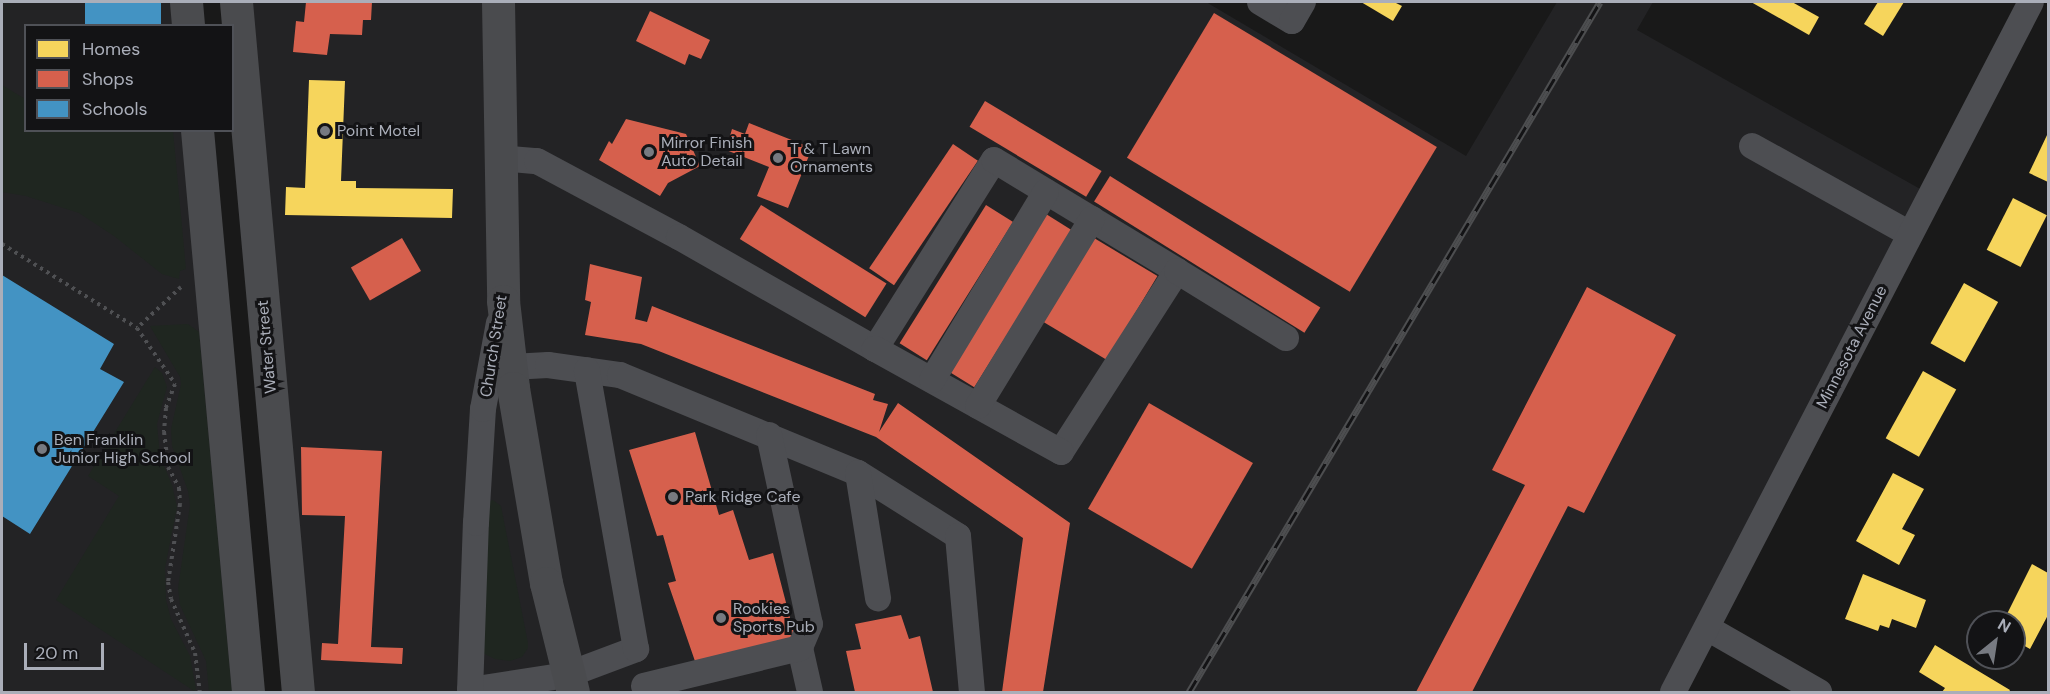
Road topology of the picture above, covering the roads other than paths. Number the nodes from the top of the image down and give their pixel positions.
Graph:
1 (186, 2) edge
2 (236, 2) edge
3 (498, 2) edge
4 (1260, 2) edge
5 (1303, 2) edge
6 (2031, 2) edge
7 (188, 24) edge
8 (197, 132) edge
9 (1752, 146) dead end
10 (500, 158) junction
11 (1046, 192) junction
12 (1092, 219) junction
13 (1910, 234) junction
14 (1177, 271) junction
15 (503, 302) junction
16 (1286, 338) dead end
17 (875, 349) junction
18 (511, 367) junction
19 (587, 370) junction
20 (932, 380) junction
21 (978, 406) junction
22 (769, 435) junction
23 (858, 473) junction
24 (878, 598) dead end
25 (1708, 629) junction
26 (800, 648) junction
27 (636, 649) junction
28 (570, 684) edge
29 (645, 689) edge
30 (470, 691) edge
31 (248, 693) edge
32 (298, 693) edge
33 (810, 693) edge
34 (972, 693) edge
35 (1673, 693) edge
36 (1819, 693) edge

1 - 7 main road
2 - 32 main road, Water Street
3 - 10 main road, Church Street
4 - 5 street
6 - 13 street, Minnesota Avenue
8 - 31 main road
9 - 13 street
10 - 15 main road, Church Street
10 - 17 street
11 - 12 street
11 - 17 street
11 - 20 street
12 - 14 street
12 - 21 street
13 - 25 street, Minnesota Avenue
14 - 16 street
14 - 21 street
15 - 18 main road
15 - 30 street, Church Street
17 - 20 street
18 - 19 street
18 - 28 main road
19 - 22 street
19 - 27 street
20 - 21 street
22 - 23 street
22 - 26 street
23 - 24 street
23 - 34 street
25 - 35 street, Minnesota Avenue
25 - 36 street
26 - 29 street
26 - 33 street
27 - 28 street, Church Street
27 - 29 street
28 - 30 street, Church Street

